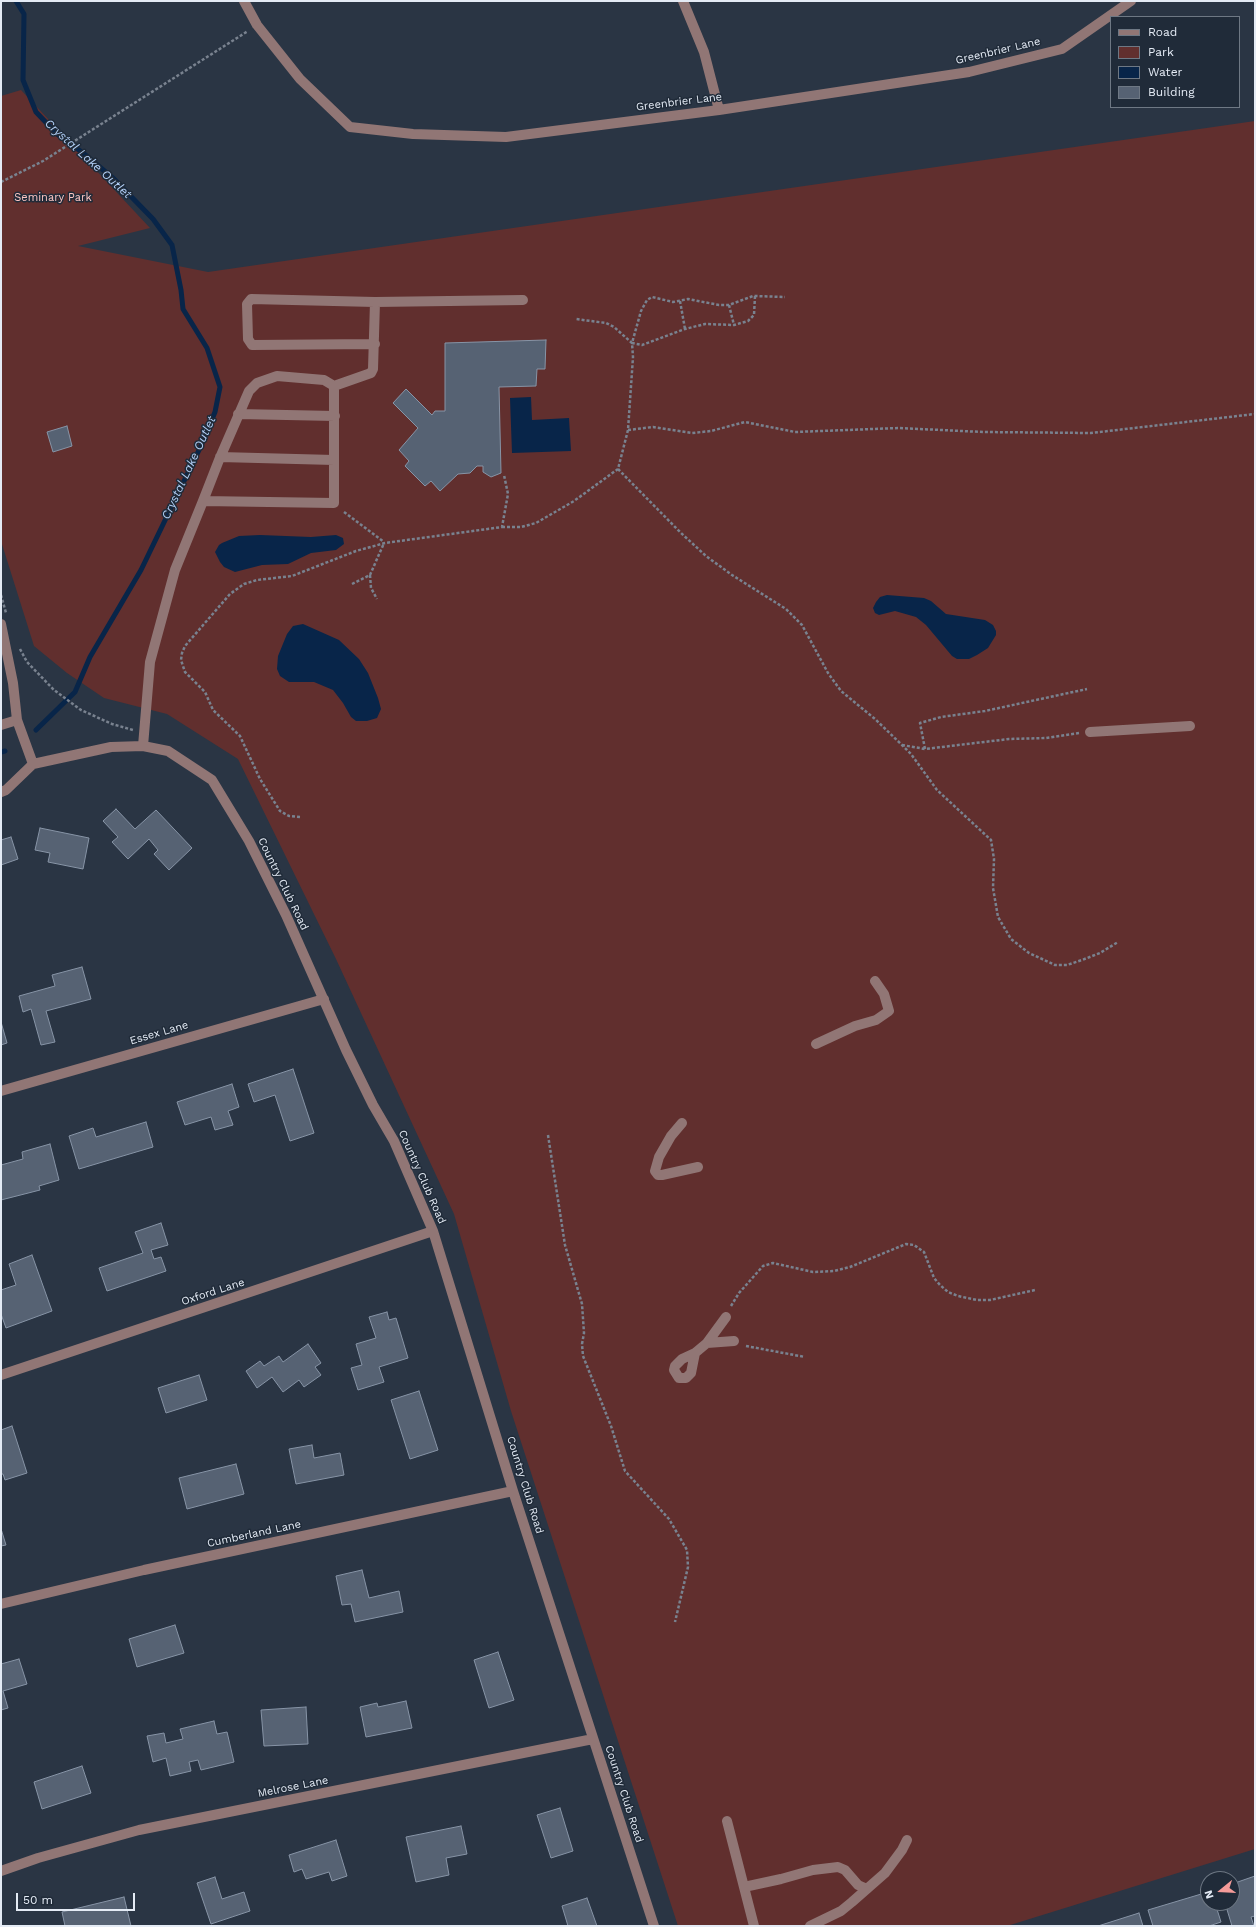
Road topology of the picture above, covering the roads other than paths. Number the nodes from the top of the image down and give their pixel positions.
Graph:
1 (244, 1) edge
2 (683, 1) edge
3 (1131, 1) edge
4 (719, 110) junction
5 (523, 300) dead end
6 (375, 302) junction
7 (375, 344) junction
8 (334, 386) junction
9 (238, 414) junction
10 (335, 416) junction
11 (220, 457) junction
12 (334, 460) junction
13 (203, 501) junction
14 (1, 624) edge
15 (17, 720) junction
16 (1, 725) edge
17 (1190, 726) dead end
18 (1090, 732) road end
19 (143, 746) junction
20 (33, 764) junction
21 (1, 792) edge
22 (875, 981) dead end
23 (324, 999) junction
24 (816, 1044) dead end
25 (1, 1091) edge
26 (682, 1123) dead end
27 (698, 1167) dead end
28 (433, 1231) junction
29 (726, 1317) road end
30 (734, 1341) road end
31 (707, 1343) junction
32 (695, 1353) dead end
33 (1, 1375) edge
34 (513, 1490) junction
35 (1, 1604) edge
36 (593, 1739) junction
37 (727, 1821) dead end
38 (907, 1840) dead end
39 (1, 1872) edge
40 (744, 1886) junction
41 (866, 1889) junction
42 (654, 1926) edge
43 (754, 1926) edge
44 (810, 1926) edge

1 - 4 street, Greenbrier Lane
2 - 4 street
3 - 4 street, Greenbrier Lane
5 - 6 street
6 - 7 street
6 - 7 street
7 - 8 street
8 - 9 street
8 - 10 street
9 - 10 street
9 - 11 street
10 - 12 street
11 - 12 street
11 - 13 street
12 - 13 street
13 - 19 street
14 - 15 street
15 - 16 street
15 - 20 street
17 - 18 street
19 - 20 street, Country Club Road
19 - 23 street, Country Club Road
20 - 21 street
22 - 24 street
23 - 25 street, Essex Lane
23 - 28 street, Country Club Road
26 - 27 street
28 - 33 street, Oxford Lane
28 - 34 street, Country Club Road
29 - 31 street
30 - 31 street
31 - 32 street
34 - 35 street, Cumberland Lane
34 - 36 street, Country Club Road
36 - 39 street, Melrose Lane
36 - 42 street, Country Club Road
37 - 40 street
38 - 41 street
40 - 41 street
40 - 43 street
41 - 44 street

